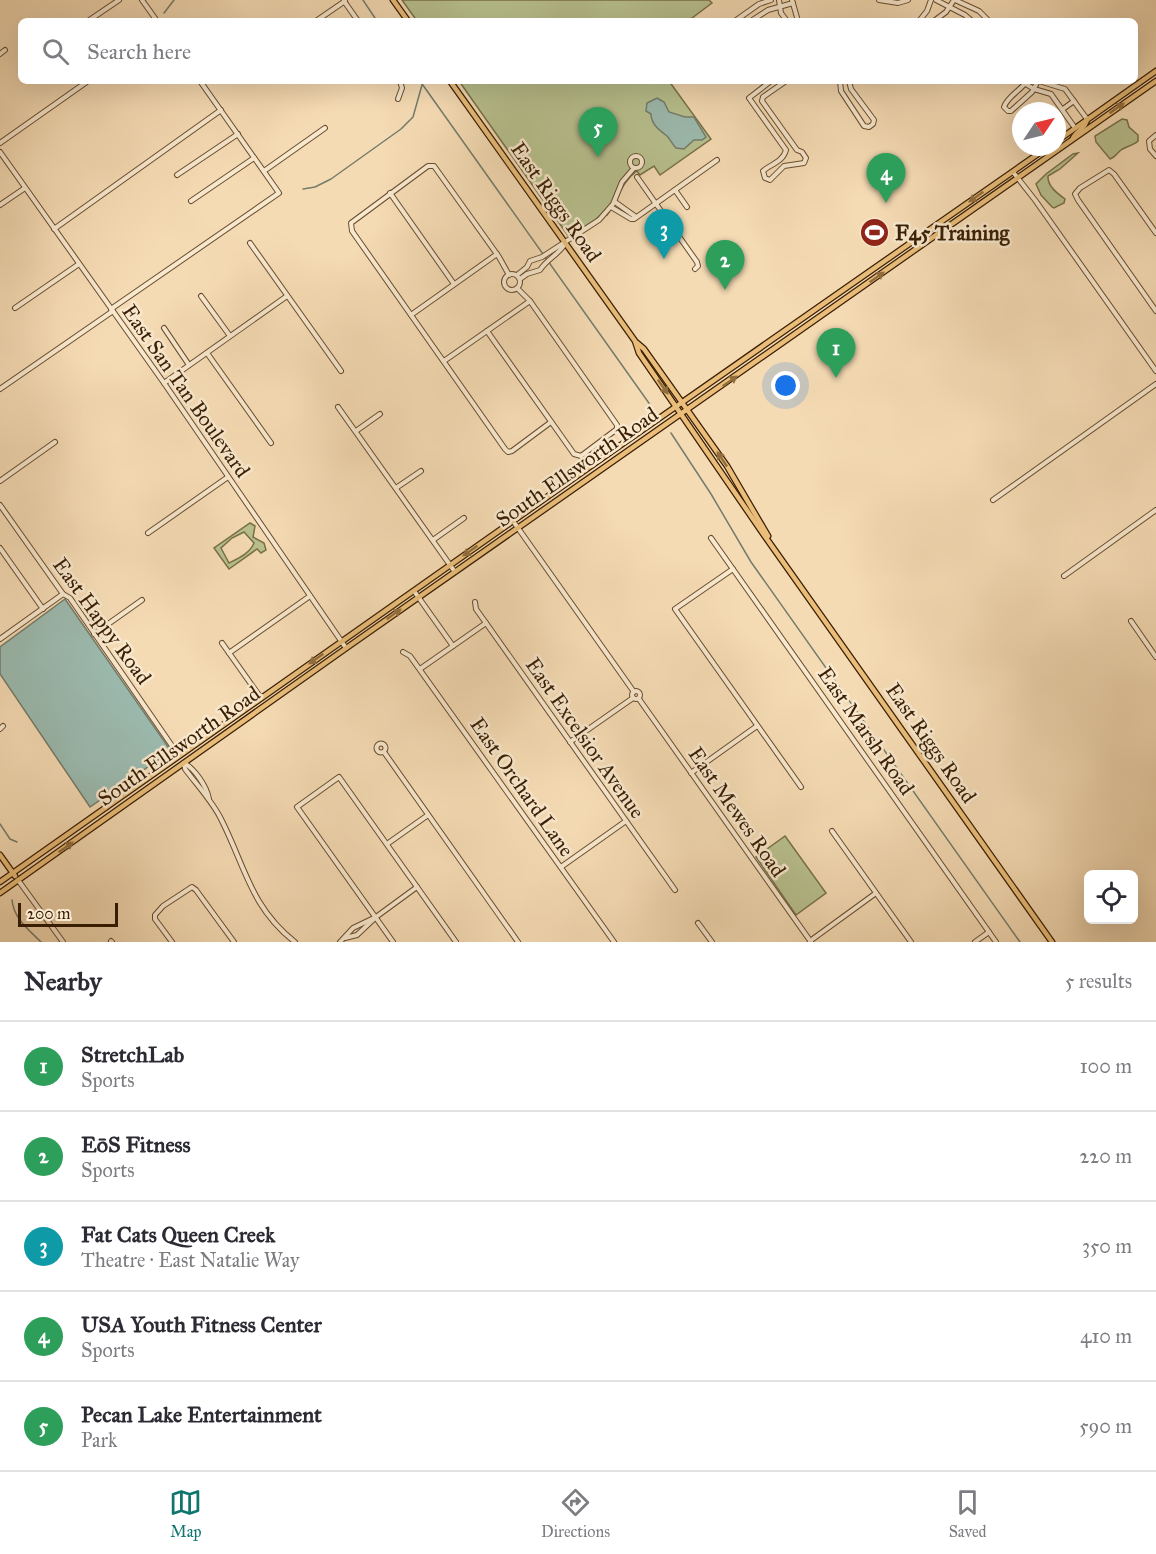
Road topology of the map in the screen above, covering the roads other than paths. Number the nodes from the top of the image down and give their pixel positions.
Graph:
1 (119, 0) edge
2 (142, 0) edge
3 (393, 0) edge
4 (771, 0) edge
5 (779, 0) edge
6 (879, 0) edge
7 (908, 0) edge
8 (931, 0) edge
9 (344, 1) edge
10 (939, 1) edge
11 (793, 2) edge
12 (953, 3) edge
13 (780, 7) junction
14 (92, 18) edge
15 (155, 18) edge
16 (320, 18) edge
17 (356, 18) edge
18 (406, 18) edge
19 (739, 18) edge
20 (755, 18) edge
21 (786, 18) edge
22 (797, 18) edge
23 (921, 18) edge
24 (937, 18) edge
25 (969, 18) edge
26 (986, 18) edge
27 (5, 50) dead end
28 (0, 54) edge
29 (1156, 71) edge
30 (1156, 81) edge
31 (84, 84) edge
32 (202, 84) edge
33 (401, 84) edge
34 (452, 84) edge
35 (767, 84) edge
36 (782, 84) edge
37 (840, 84) edge
38 (850, 84) edge
39 (1023, 84) edge
40 (1028, 84) edge
41 (1037, 84) edge
42 (1049, 84) edge
43 (1137, 84) edge
44 (1138, 84) edge
45 (1034, 89) junction
46 (398, 99) dead end
47 (1074, 101) junction
48 (1057, 102) edge
49 (1066, 107) edge
50 (221, 110) junction
51 (1066, 114) edge
52 (1087, 119) junction
53 (325, 128) dead end
54 (1075, 128) junction
55 (238, 134) junction
56 (1066, 134) edge
57 (1156, 135) edge
58 (1071, 140) junction
59 (0, 143) edge
60 (0, 152) edge
61 (1035, 156) edge
62 (1156, 156) edge
63 (254, 158) junction
64 (717, 160) dead end
65 (634, 168) dead end
66 (264, 171) junction
67 (1013, 171) junction
68 (177, 175) dead end
69 (637, 177) dead end
70 (1018, 178) junction
71 (25, 188) junction
72 (675, 190) junction
73 (390, 194) junction
74 (191, 201) dead end
75 (614, 202) junction
76 (656, 203) junction
77 (0, 205) edge
78 (611, 207) junction
79 (687, 207) dead end
80 (625, 212) junction
81 (54, 228) junction
82 (1156, 233) edge
83 (915, 240) junction
84 (250, 243) dead end
85 (566, 244) junction
86 (921, 246) junction
87 (496, 254) junction
88 (544, 260) junction
89 (79, 264) junction
90 (695, 269) dead end
91 (509, 275) junction
92 (518, 277) junction
93 (454, 284) junction
94 (517, 288) junction
95 (844, 289) junction
96 (201, 296) dead end
97 (287, 296) junction
98 (849, 296) junction
99 (530, 301) junction
100 (15, 308) dead end
101 (1155, 308) edge
102 (112, 310) junction
103 (411, 315) junction
104 (164, 328) dead end
105 (488, 331) junction
106 (230, 336) junction
107 (635, 341) junction
108 (207, 353) junction
109 (444, 362) junction
110 (189, 365) junction
111 (341, 371) dead end
112 (1156, 371) edge
113 (164, 383) junction
114 (1156, 384) edge
115 (0, 389) edge
116 (682, 402) junction
117 (676, 406) junction
118 (338, 407) dead end
119 (687, 411) junction
120 (380, 414) dead end
121 (682, 414) junction
122 (551, 422) junction
123 (356, 431) junction
124 (55, 442) dead end
125 (271, 443) dead end
126 (421, 471) dead end
127 (228, 477) junction
128 (0, 481) edge
129 (396, 488) junction
130 (993, 500) dead end
131 (0, 505) edge
132 (1156, 510) edge
133 (464, 518) dead end
134 (513, 521) junction
135 (518, 528) junction
136 (148, 533) dead end
137 (711, 538) dead end
138 (433, 540) junction
139 (0, 548) edge
140 (784, 563) junction
141 (451, 565) junction
142 (733, 568) junction
143 (455, 572) junction
144 (1064, 576) dead end
145 (414, 591) junction
146 (63, 594) junction
147 (310, 596) junction
148 (418, 598) junction
149 (142, 600) dead end
150 (475, 602) dead end
151 (43, 609) junction
152 (1131, 621) dead end
153 (486, 623) junction
154 (94, 634) junction
155 (0, 638) edge
156 (342, 641) junction
157 (222, 643) dead end
158 (453, 646) junction
159 (346, 648) junction
160 (403, 652) dead end
161 (229, 653) junction
162 (1156, 657) edge
163 (420, 669) junction
164 (635, 696) junction
165 (261, 698) junction
166 (758, 726) junction
167 (570, 742) junction
168 (384, 752) dead end
169 (179, 756) junction
170 (184, 763) junction
171 (691, 773) junction
172 (801, 787) dead end
173 (428, 815) junction
174 (626, 821) junction
175 (832, 831) dead end
176 (387, 844) junction
177 (0, 855) edge
178 (560, 867) junction
179 (13, 873) junction
180 (18, 880) junction
181 (0, 882) edge
182 (417, 887) junction
183 (675, 890) dead end
184 (0, 893) edge
185 (876, 893) junction
186 (376, 917) junction
187 (699, 923) dead end
188 (989, 932) junction
189 (810, 941) edge
190 (63, 942) edge
191 (172, 942) edge
192 (234, 942) edge
193 (295, 942) edge
194 (340, 942) edge
195 (393, 942) edge
196 (456, 942) edge
197 (518, 942) edge
198 (614, 942) edge
199 (712, 942) edge
200 (911, 942) edge
201 (975, 942) edge
202 (996, 942) edge
203 (1052, 942) edge

1 - 14 street
2 - 15 street
3 - 18 main road
4 - 19 street
5 - 13 street
6 - 7 street
8 - 23 street
9 - 16 street
9 - 17 street
10 - 12 street
11 - 13 street
11 - 22 street
12 - 24 street
12 - 25 street
12 - 26 street
13 - 20 street
13 - 21 street
27 - 28 street
29 - 44 main road
58 -> 30 main road, South Ellsworth Road
31 - 59 street
32 - 50 street
33 - 46 street
34 - 85 main road, East Riggs Road
35 - 36 street
37 - 38 street
39 - 45 street
40 - 45 street
41 - 45 street
42 - 47 street
43 - 52 main road
45 - 48 street
47 - 49 street
47 - 52 street
50 - 55 street
50 - 81 street
51 - 54 street
52 - 54 main road
52 - 58 main road
53 - 66 street
54 - 56 main road
55 - 63 street
55 - 68 street
57 - 62 street
58 - 70 main road, South Ellsworth Road
60 - 71 street, East San Tan Boulevard
61 - 67 main road, South Ellsworth Road
63 - 66 street
63 - 74 street
64 - 72 street
65 - 75 street
66 - 102 street
67 - 70 street
67 -> 83 main road, South Ellsworth Road
69 - 76 street
70 - 86 main road, South Ellsworth Road
70 - 112 street
71 - 77 street
71 - 81 street, East San Tan Boulevard
72 - 76 street
72 - 79 street
73 - 87 street
73 - 93 street
73 - 103 street
75 - 78 street
75 - 80 street
76 - 80 street
76 - 90 street
78 - 80 street
78 - 85 street
81 - 89 street, East San Tan Boulevard
82 - 101 street
83 - 86 main road
83 - 95 main road, South Ellsworth Road
84 - 97 street
85 - 88 street
85 - 107 main road, East Riggs Road
98 -> 86 main road, South Ellsworth Road
87 - 91 street
87 - 93 street
88 - 92 street
88 - 92 street
89 - 100 street
89 - 102 street, East San Tan Boulevard
91 - 92 street
91 - 94 street
92 - 94 street
93 - 103 street
94 - 99 street
95 - 98 main road
95 - 116 main road, South Ellsworth Road
96 - 106 street
97 - 106 street
97 - 111 street
119 -> 98 main road, South Ellsworth Road
99 - 105 street
99 - 122 street
102 - 113 street, East San Tan Boulevard
102 - 115 street
103 - 109 street
104 - 110 street
105 - 109 street
105 - 122 street
106 - 108 street
107 - 116 main road, East Riggs Road
107 -> 117 main road, East Riggs Road
108 - 110 street
108 - 125 street
109 - 122 street
110 - 113 street
113 - 127 street, East San Tan Boulevard
114 - 130 street
116 - 117 main road, South Ellsworth Road
116 - 119 main road, East Riggs Road
117 - 121 main road, East Riggs Road
117 - 134 main road, South Ellsworth Road
118 - 123 street
119 - 121 main road, South Ellsworth Road
140 -> 119 main road, East Riggs Road
120 - 123 street
121 - 135 main road, South Ellsworth Road
121 - 140 main road, East Riggs Road
123 - 129 street
124 - 128 street
126 - 129 street
127 - 136 street
127 - 147 street, East San Tan Boulevard
129 - 138 street
131 - 146 street, East Happy Road
132 - 144 street
133 - 138 street
134 - 135 street, East Mewes Road
134 -> 141 main road, South Ellsworth Road
135 - 143 main road, South Ellsworth Road
135 - 164 street, East Mewes Road
137 - 142 street, East Marsh Road
138 - 141 street
139 - 151 street
140 - 203 main road, East Riggs Road
141 - 143 street
141 - 145 main road, South Ellsworth Road
142 - 166 street
142 - 188 street, East Marsh Road
143 - 148 main road, South Ellsworth Road
145 - 148 street
145 - 156 main road, South Ellsworth Road
146 - 151 street
146 - 154 street, East Happy Road
147 - 156 street, East San Tan Boulevard
147 - 161 street
148 - 158 street
159 -> 148 main road, South Ellsworth Road
149 - 154 street
150 - 153 street, East Excelsior Avenue
151 - 155 street
152 - 162 street
153 - 158 street
153 - 167 street, East Excelsior Avenue
154 - 169 street, East Happy Road
156 - 159 street, East San Tan Boulevard
156 -> 165 main road, South Ellsworth Road
157 - 161 street
158 - 163 street
159 - 170 main road, South Ellsworth Road
160 - 163 street, East Orchard Lane
161 - 165 street
163 - 178 street, East Orchard Lane
164 - 167 street
164 - 171 street, East Mewes Road
165 - 169 main road, South Ellsworth Road
166 - 171 street
166 - 172 street
167 - 174 street, East Excelsior Avenue
168 - 173 street
169 - 179 main road, South Ellsworth Road
180 -> 170 main road, South Ellsworth Road
170 - 193 street
171 - 189 street, East Mewes Road
173 - 176 street
173 - 197 street
174 - 178 street
174 - 183 street, East Excelsior Avenue
175 - 185 street
176 - 182 street
176 - 186 street
177 - 179 main road
178 - 198 street, East Orchard Lane
179 - 180 main road
179 - 181 main road, South Ellsworth Road
180 - 184 main road, South Ellsworth Road
180 - 190 street
182 - 186 street
182 - 196 street
185 - 189 street
185 - 200 street
186 - 194 street
186 - 195 street
187 - 199 street
188 - 201 street
188 - 202 street, East Marsh Road
191 - 192 street

